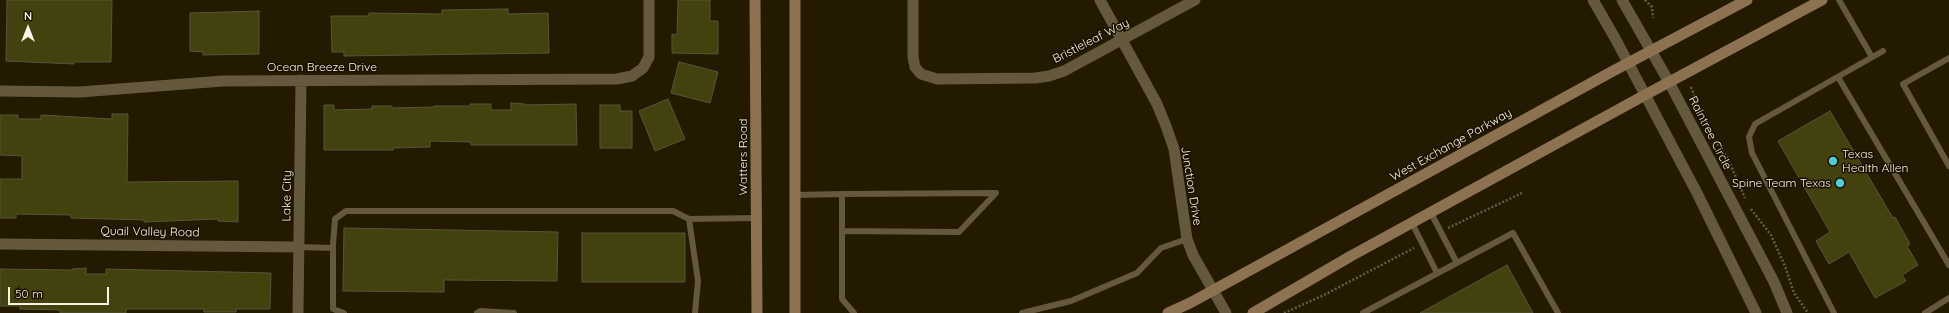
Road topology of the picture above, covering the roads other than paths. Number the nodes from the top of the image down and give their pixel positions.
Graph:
1 (649, 0) edge
2 (755, 0) edge
3 (795, 0) edge
4 (913, 0) edge
5 (1100, 0) edge
6 (1593, 0) edge
7 (1622, 0) edge
8 (1747, 0) edge
9 (1822, 0) edge
10 (1839, 0) edge
11 (1191, 1) edge
12 (1121, 40) junction
13 (1652, 51) junction
14 (1883, 51) dead end
15 (1872, 57) junction
16 (1949, 58) edge
17 (1628, 63) junction
18 (1838, 77) junction
19 (301, 80) junction
20 (1669, 82) junction
21 (0, 91) edge
22 (1645, 94) junction
23 (1949, 166) edge
24 (842, 194) junction
25 (795, 195) junction
26 (1431, 213) junction
27 (756, 218) junction
28 (689, 219) junction
29 (1412, 223) junction
30 (842, 230) junction
31 (1187, 240) junction
32 (0, 244) edge
33 (299, 247) junction
34 (333, 248) junction
35 (1457, 263) junction
36 (1949, 265) edge
37 (1437, 273) junction
38 (1213, 291) junction
39 (1949, 298) edge
40 (1048, 310) edge
41 (298, 313) edge
42 (344, 313) edge
43 (477, 313) edge
44 (514, 313) edge
45 (695, 313) edge
46 (757, 313) edge
47 (795, 313) edge
48 (854, 313) edge
49 (1022, 313) edge
50 (1168, 313) edge
51 (1226, 313) edge
52 (1254, 313) edge
53 (1364, 313) edge
54 (1558, 313) edge
55 (1756, 313) edge
56 (1787, 313) edge
57 (1834, 313) edge
58 (1925, 313) edge

1 - 19 street, Ocean Breeze Drive
2 - 27 main road, Watters Road
3 - 25 main road
4 - 12 street, Bristleleaf Way
5 - 12 street, Junction Drive
6 - 17 street
7 - 13 street, Raintree Circle
8 - 13 main road, West Exchange Parkway
9 - 20 main road
10 - 15 lane
11 - 12 street, Bristleleaf Way
12 - 31 street, Junction Drive
13 - 17 main road, West Exchange Parkway
13 - 20 street, Raintree Circle
14 - 15 lane
15 - 18 lane
16 - 23 lane
17 - 22 street
17 - 38 main road, West Exchange Parkway
18 - 36 lane
18 - 57 lane
19 - 21 street, Ocean Breeze Drive
19 - 33 street, Lake City
20 - 22 main road
20 - 56 street, Raintree Circle
22 - 26 main road
22 - 55 street
24 - 25 lane
24 - 30 lane
24 - 30 lane
25 - 47 main road
26 - 29 main road
26 - 35 lane
27 - 28 lane
27 - 46 main road, Watters Road
28 - 34 lane
28 - 45 lane
29 - 37 lane
29 - 52 main road
30 - 48 lane
31 - 38 street, Junction Drive
31 - 40 lane
32 - 33 street, Quail Valley Road
33 - 34 lane
33 - 41 street, Lake City
34 - 42 lane
35 - 37 lane
35 - 54 lane
37 - 53 lane
38 - 50 main road, West Exchange Parkway
38 - 51 street, Junction Drive
39 - 58 lane
40 - 49 lane
43 - 44 lane

